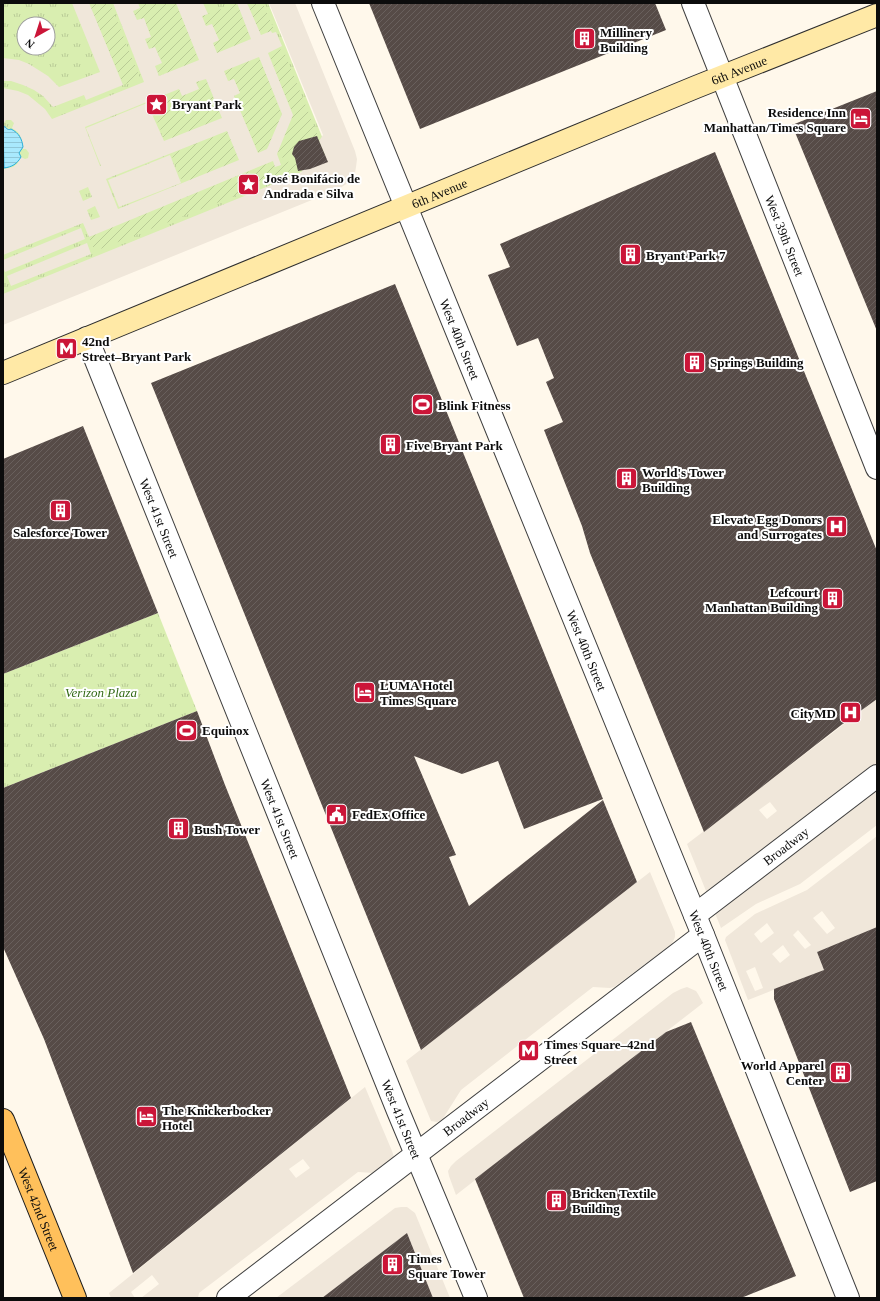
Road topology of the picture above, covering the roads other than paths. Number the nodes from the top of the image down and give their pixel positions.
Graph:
1 (323, 3) edge
2 (693, 3) edge
3 (877, 15) edge
4 (722, 78) junction
5 (405, 207) junction
6 (87, 338) junction
7 (3, 373) edge
8 (877, 468) edge
9 (877, 776) edge
10 (699, 925) junction
11 (3, 1120) edge
12 (416, 1155) junction
13 (75, 1298) edge
14 (228, 1298) edge
15 (476, 1298) edge
16 (848, 1298) edge

1 - 5 street, West 40th Street
2 - 4 street, West 39th Street
3 - 4 main road, 6th Avenue
4 - 5 main road, 6th Avenue
4 - 8 street, West 39th Street
5 - 6 main road, 6th Avenue
5 - 10 street, West 40th Street
6 - 7 main road, 6th Avenue
6 - 12 street, West 41st Street
9 - 10 street, Broadway
10 - 12 street, Broadway
10 - 16 street, West 40th Street
11 - 13 main road, West 42nd Street
12 - 14 street, Broadway
12 - 15 street, West 41st Street

